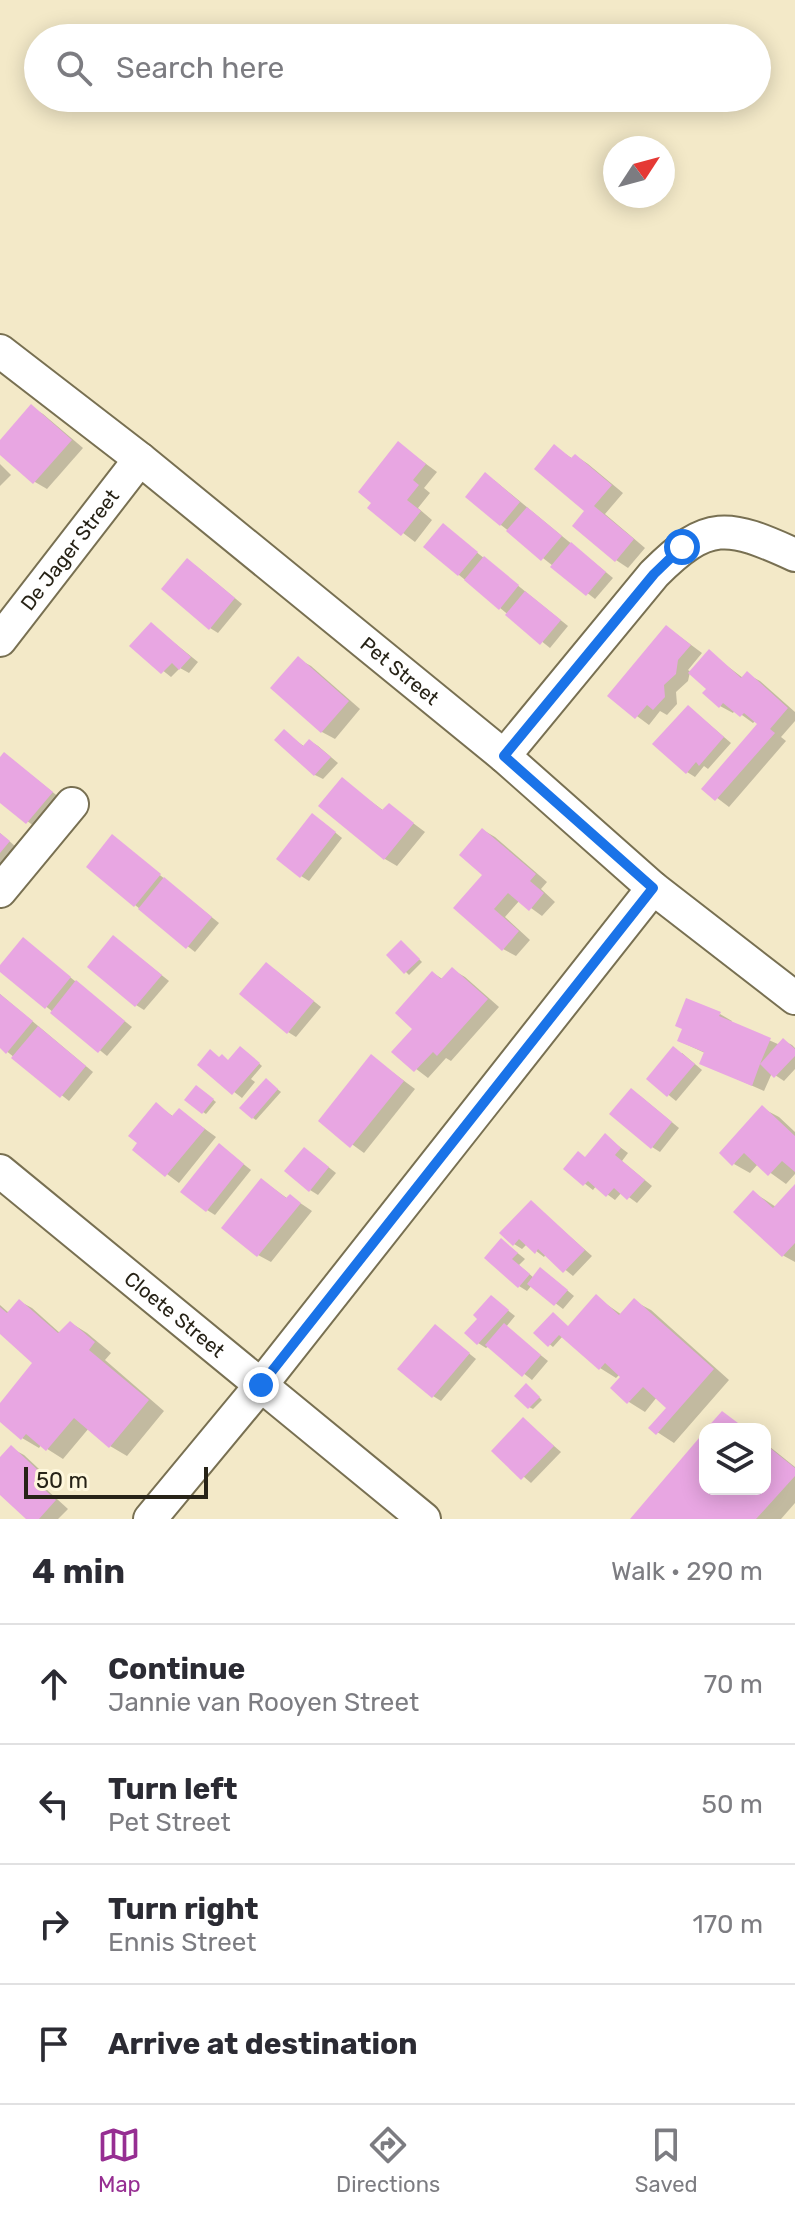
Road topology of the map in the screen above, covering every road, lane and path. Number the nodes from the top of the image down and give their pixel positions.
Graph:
1 (0, 351) edge
2 (140, 459) junction
3 (795, 555) edge
4 (0, 640) edge
5 (504, 756) junction
6 (72, 804) dead end
7 (653, 888) junction
8 (0, 891) edge
9 (795, 998) edge
10 (0, 1171) edge
11 (261, 1385) junction
12 (150, 1519) edge
13 (424, 1519) edge

1 - 2 street, Pet Street
2 - 4 street, De Jager Street
2 - 5 street, Pet Street
3 - 5 street
5 - 7 street, Pet Street
6 - 8 street
7 - 9 street, Pet Street
7 - 11 street
10 - 11 street, Cloete Street
11 - 12 street
11 - 13 street, Cloete Street

